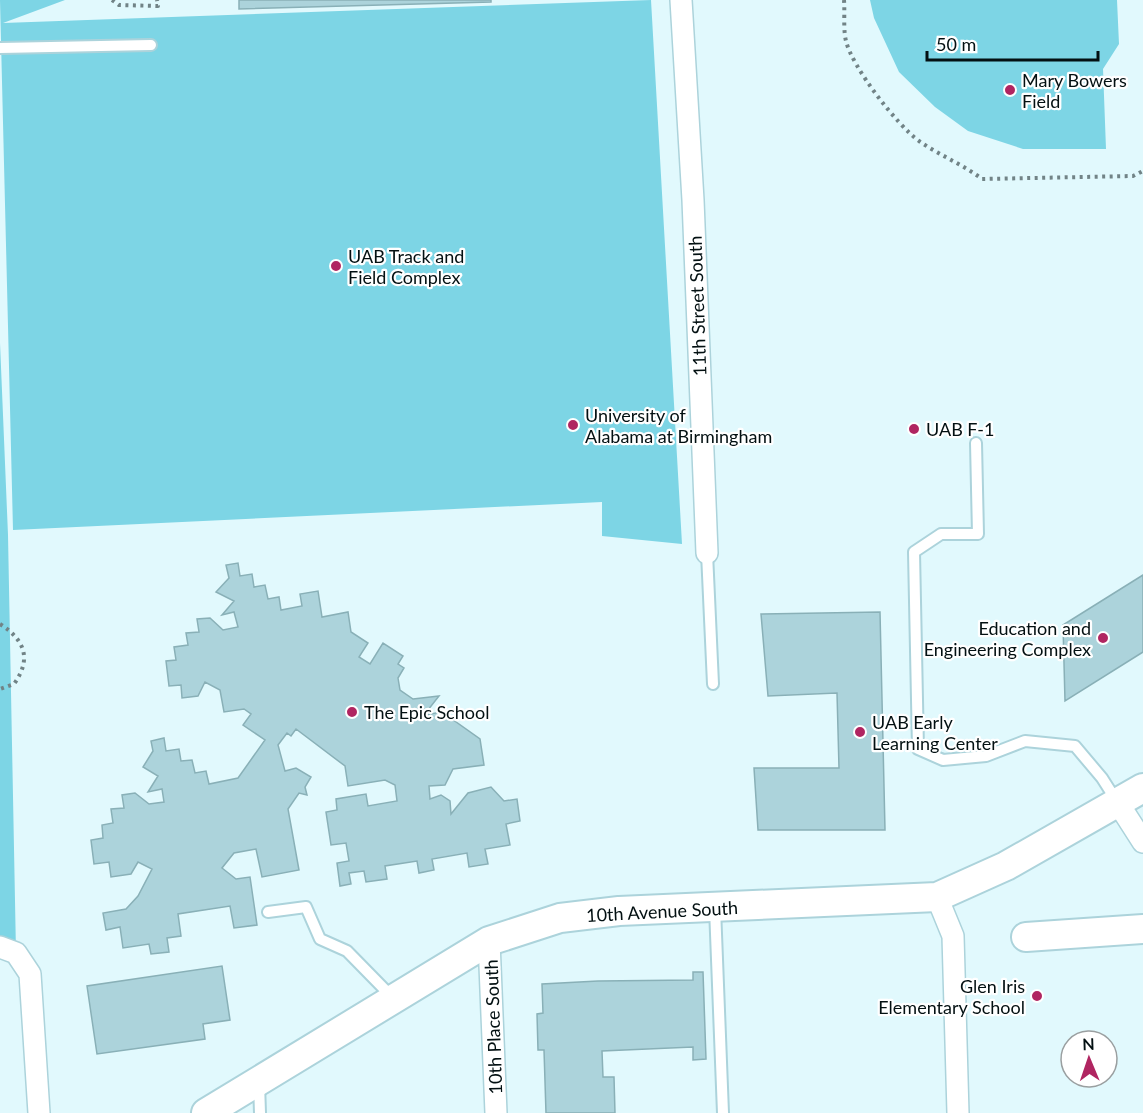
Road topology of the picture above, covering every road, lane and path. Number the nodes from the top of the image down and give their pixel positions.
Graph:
1 (112, 0) edge
2 (157, 0) edge
3 (681, 0) edge
4 (844, 0) edge
5 (151, 45) dead end
6 (0, 48) edge
7 (1143, 171) edge
8 (976, 443) dead end
9 (707, 553) joint
10 (0, 624) edge
11 (713, 684) dead end
12 (0, 689) edge
13 (1143, 788) edge
14 (1118, 803) junction
15 (1143, 842) edge
16 (937, 897) junction
17 (715, 908) junction
18 (268, 912) dead end
19 (1143, 930) edge
20 (1026, 937) dead end
21 (489, 941) junction
22 (8, 950) edge
23 (394, 999) junction
24 (259, 1081) junction
25 (39, 1113) edge
26 (206, 1113) edge
27 (261, 1113) edge
28 (496, 1113) edge
29 (723, 1113) edge
30 (958, 1113) edge

1 - 2 path
3 - 9 street, 11th Street South
4 - 7 path
5 - 6 lane
8 - 14 lane
9 - 11 lane, 11th Street South
10 - 12 path
13 - 14 street, 10th Avenue South
14 - 15 street
14 - 16 street, 10th Avenue South
16 - 17 street, 10th Avenue South
16 - 30 street
17 - 21 street, 10th Avenue South
17 - 29 lane
18 - 23 lane
19 - 20 street
21 - 23 street, 10th Avenue South
21 - 28 street, 10th Place South
22 - 25 street
23 - 24 street, 10th Avenue South
24 - 26 street, 10th Avenue South
24 - 27 lane

